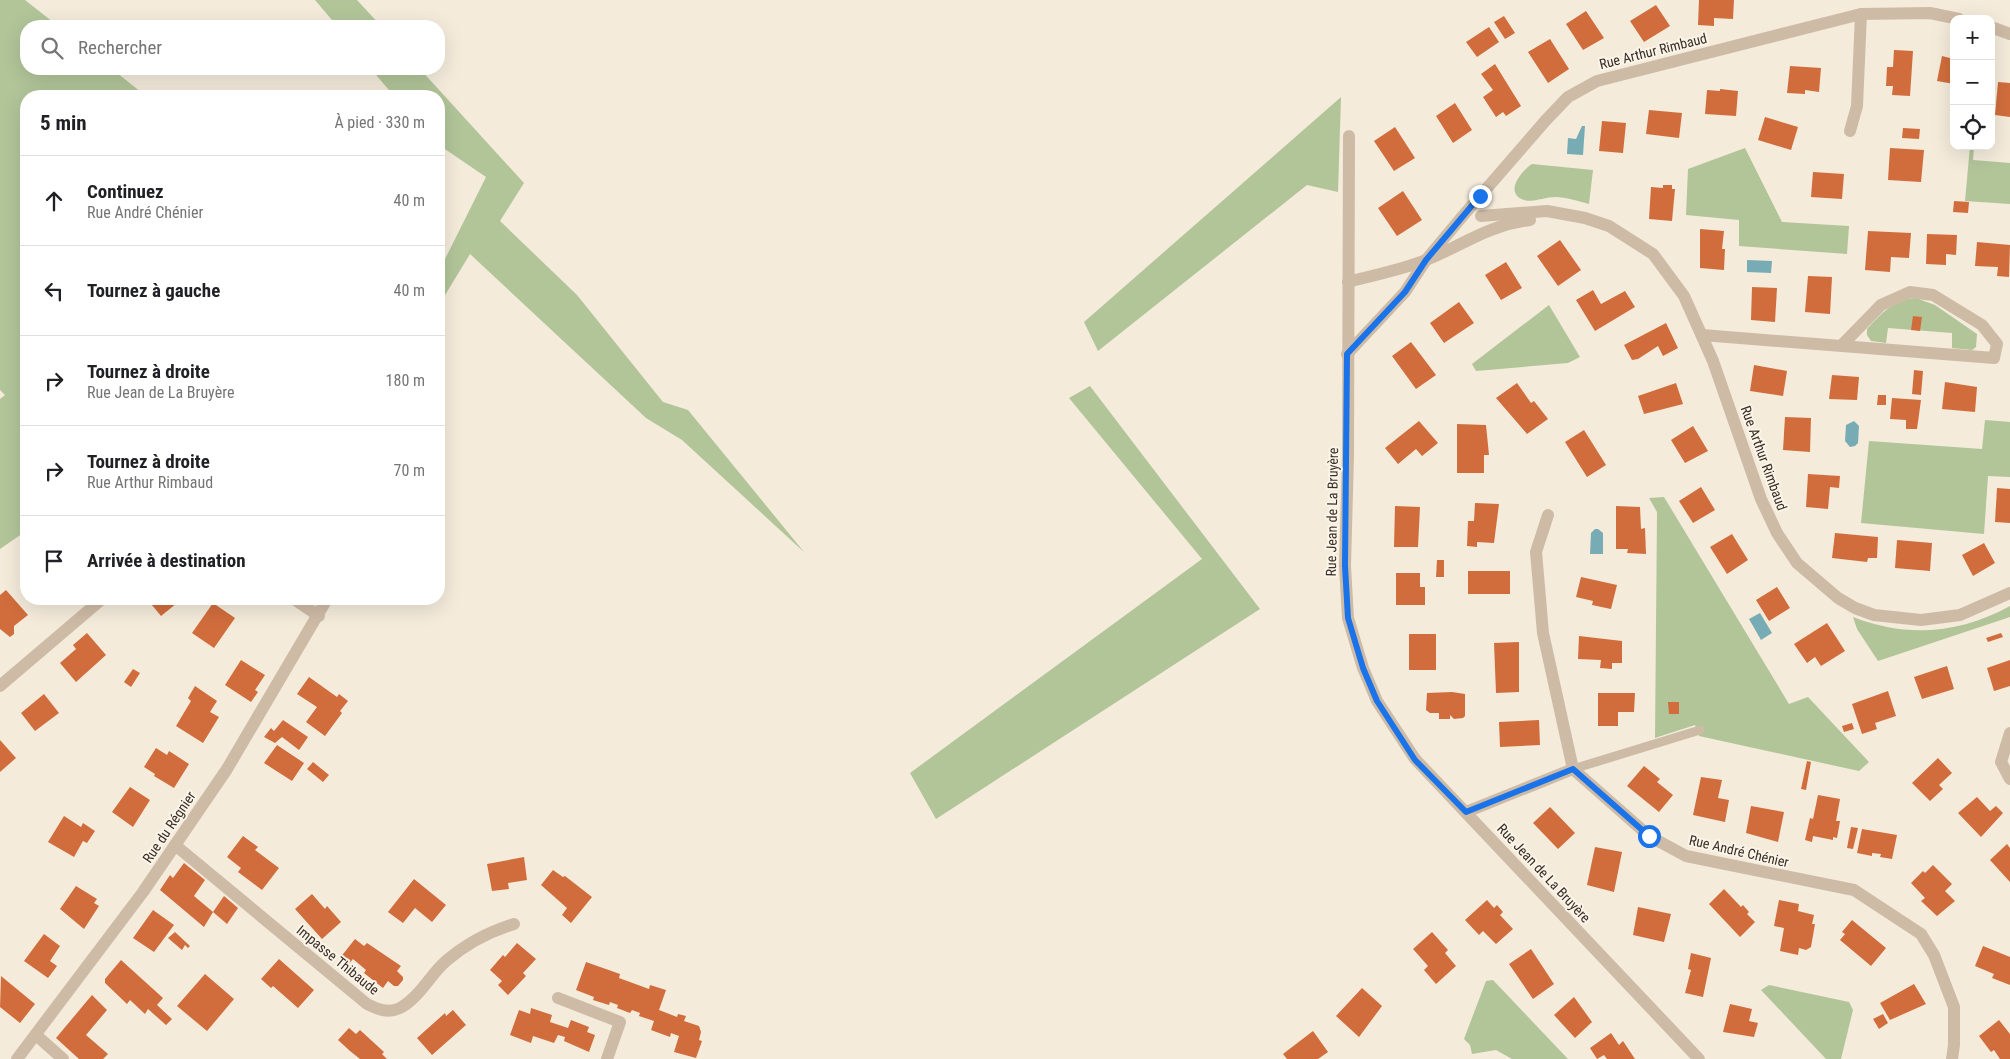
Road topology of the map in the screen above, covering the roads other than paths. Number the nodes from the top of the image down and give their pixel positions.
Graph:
1 (1862, 14) junction
2 (1950, 17) edge
3 (1995, 28) edge
4 (2010, 34) edge
5 (1850, 131) dead end
6 (1349, 136) dead end
7 (1471, 206) junction
8 (1481, 216) junction
9 (1585, 218) junction
10 (1483, 233) junction
11 (1426, 260) junction
12 (1348, 282) junction
13 (1702, 335) junction
14 (1842, 345) junction
15 (1347, 354) junction
16 (1548, 515) dead end
17 (2010, 594) edge
18 (95, 605) edge
19 (303, 605) edge
20 (324, 605) edge
21 (319, 616) junction
22 (0, 686) edge
23 (1700, 730) dead end
24 (2010, 733) edge
25 (1573, 769) junction
26 (2010, 778) edge
27 (1466, 812) junction
28 (175, 846) junction
29 (514, 924) dead end
30 (558, 998) dead end
31 (36, 1035) junction
32 (17, 1059) edge
33 (63, 1059) edge
34 (606, 1059) edge
35 (1699, 1059) edge
36 (1952, 1059) edge

1 - 2 street, Rue Arthur Rimbaud
1 - 5 street
1 - 7 street, Rue Arthur Rimbaud
3 - 4 street
6 - 12 street, Rue Jean de La Bruyère
7 - 8 street
7 - 11 street, Rue Arthur Rimbaud
8 - 9 street, Rue Arthur Rimbaud
8 - 10 street
9 - 10 street, Rue Arthur Rimbaud
9 - 13 street, Rue Arthur Rimbaud
10 - 11 street, Rue Arthur Rimbaud
11 - 12 street, Rue Arthur Rimbaud
11 - 15 street, Rue Arthur Rimbaud
12 - 15 street, Rue Jean de La Bruyère
13 - 14 street
13 - 17 street, Rue Arthur Rimbaud
14 - 14 street
15 - 27 street, Rue Jean de La Bruyère
16 - 25 street
18 - 22 street
19 - 21 street
20 - 21 street, Rue du Régnier
21 - 28 street, Rue du Régnier
23 - 25 lane
24 - 26 street
25 - 27 street
25 - 36 street, Rue André Chénier
27 - 35 street, Rue Jean de La Bruyère
28 - 29 street, Impasse Thibaude
28 - 31 street, Rue du Régnier
30 - 34 street
31 - 32 street, Rue du Régnier
31 - 33 street

